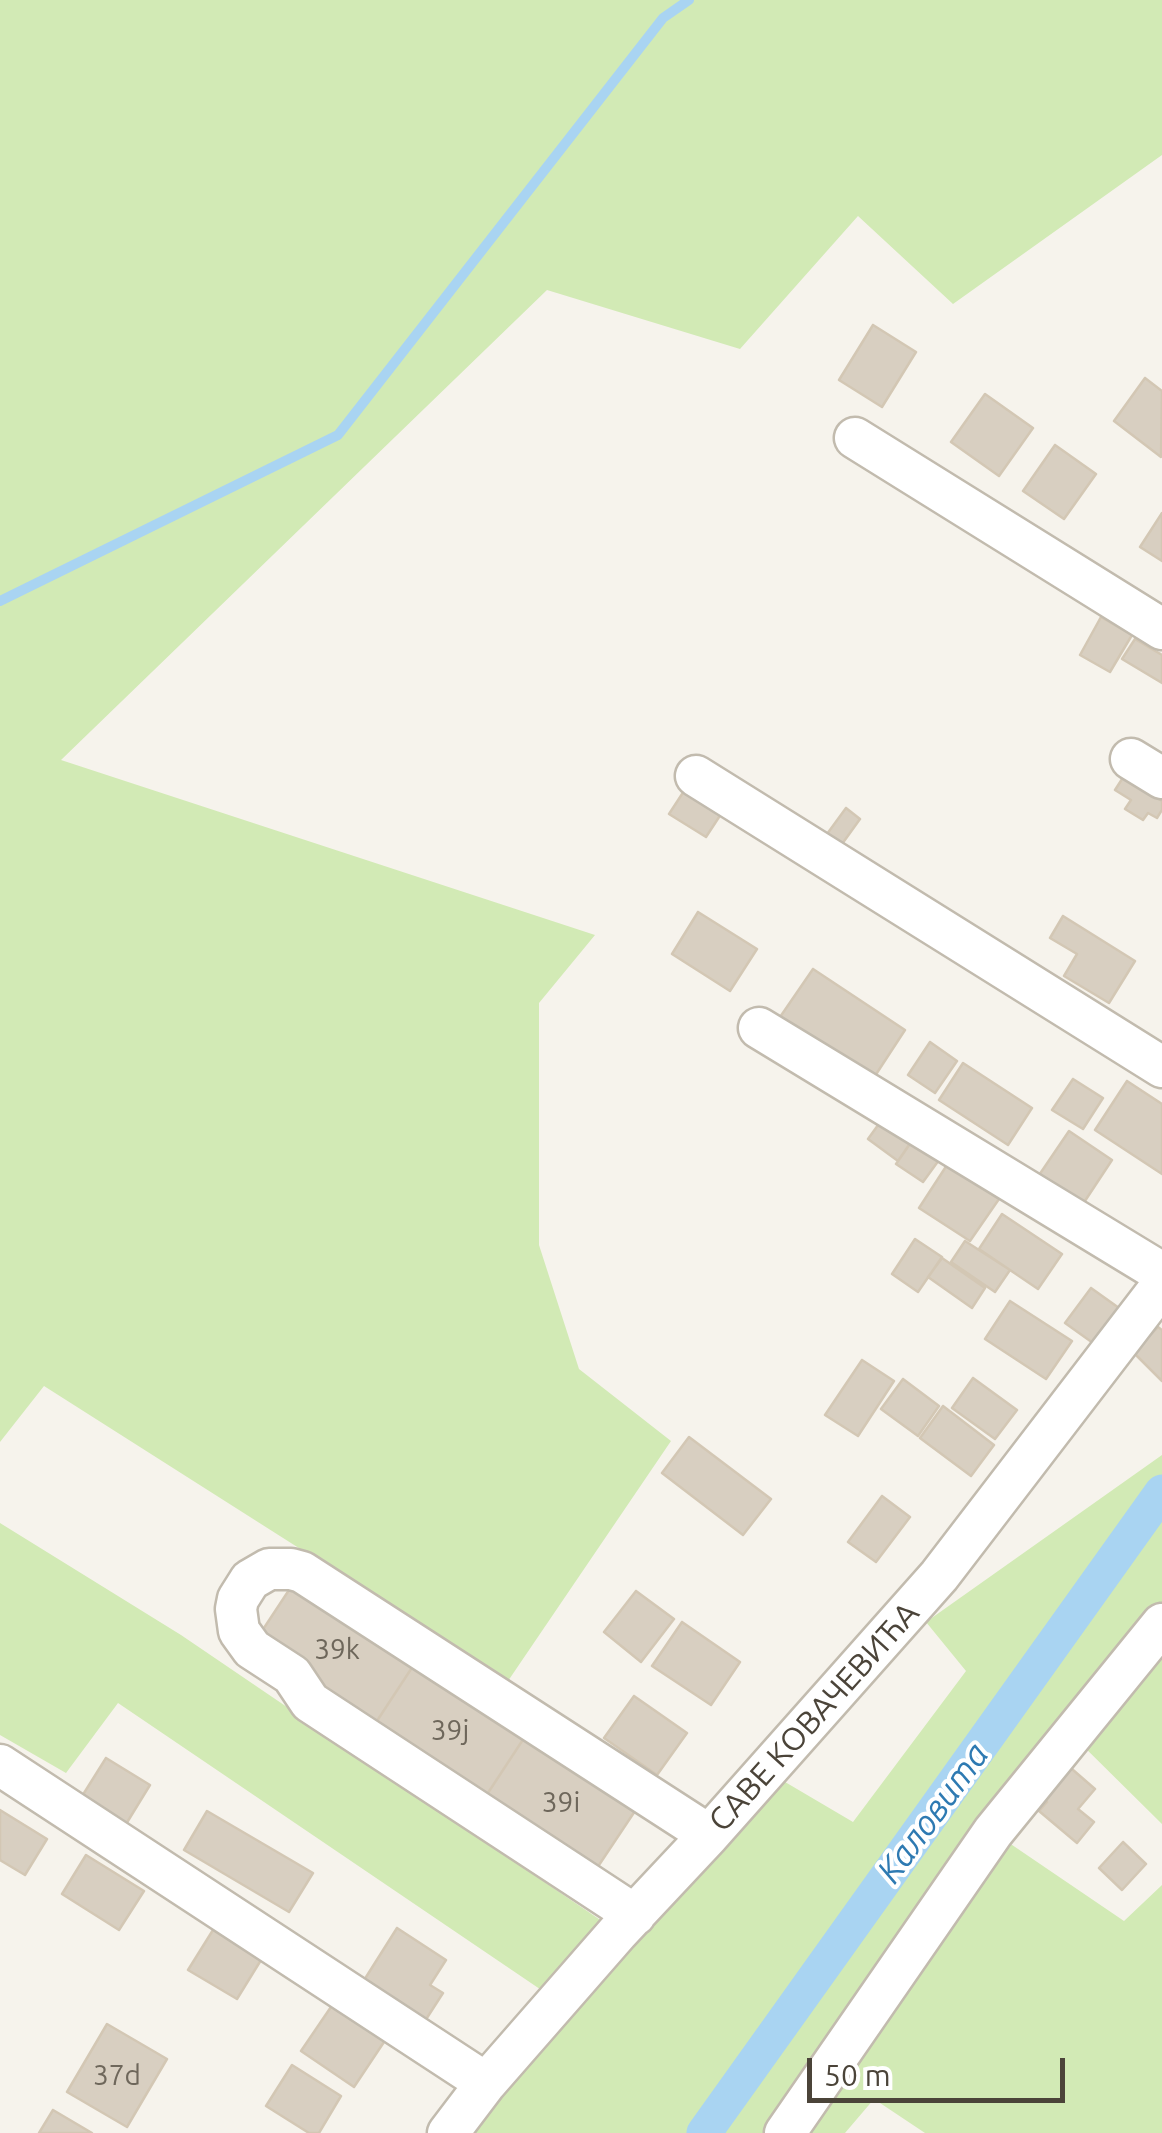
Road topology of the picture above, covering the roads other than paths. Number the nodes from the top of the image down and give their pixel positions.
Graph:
1 (855, 438) dead end
2 (1162, 629) edge
3 (696, 776) dead end
4 (759, 1028) dead end
5 (1162, 1066) edge
6 (1162, 1274) edge
7 (1162, 1285) edge
8 (1162, 1624) edge
9 (0, 1765) edge
10 (709, 1835) junction
11 (634, 1915) junction
12 (486, 2084) junction
13 (448, 2133) edge
14 (785, 2133) edge

1 - 2 street
3 - 5 street
4 - 6 street
7 - 10 street, САВЕ КОВАЧЕВИЋА
8 - 14 street
9 - 12 street
10 - 11 street, САВЕ КОВАЧЕВИЋА
10 - 11 street
11 - 12 street, САВЕ КОВАЧЕВИЋА
12 - 13 street, САВЕ КОВАЧЕВИЋА

